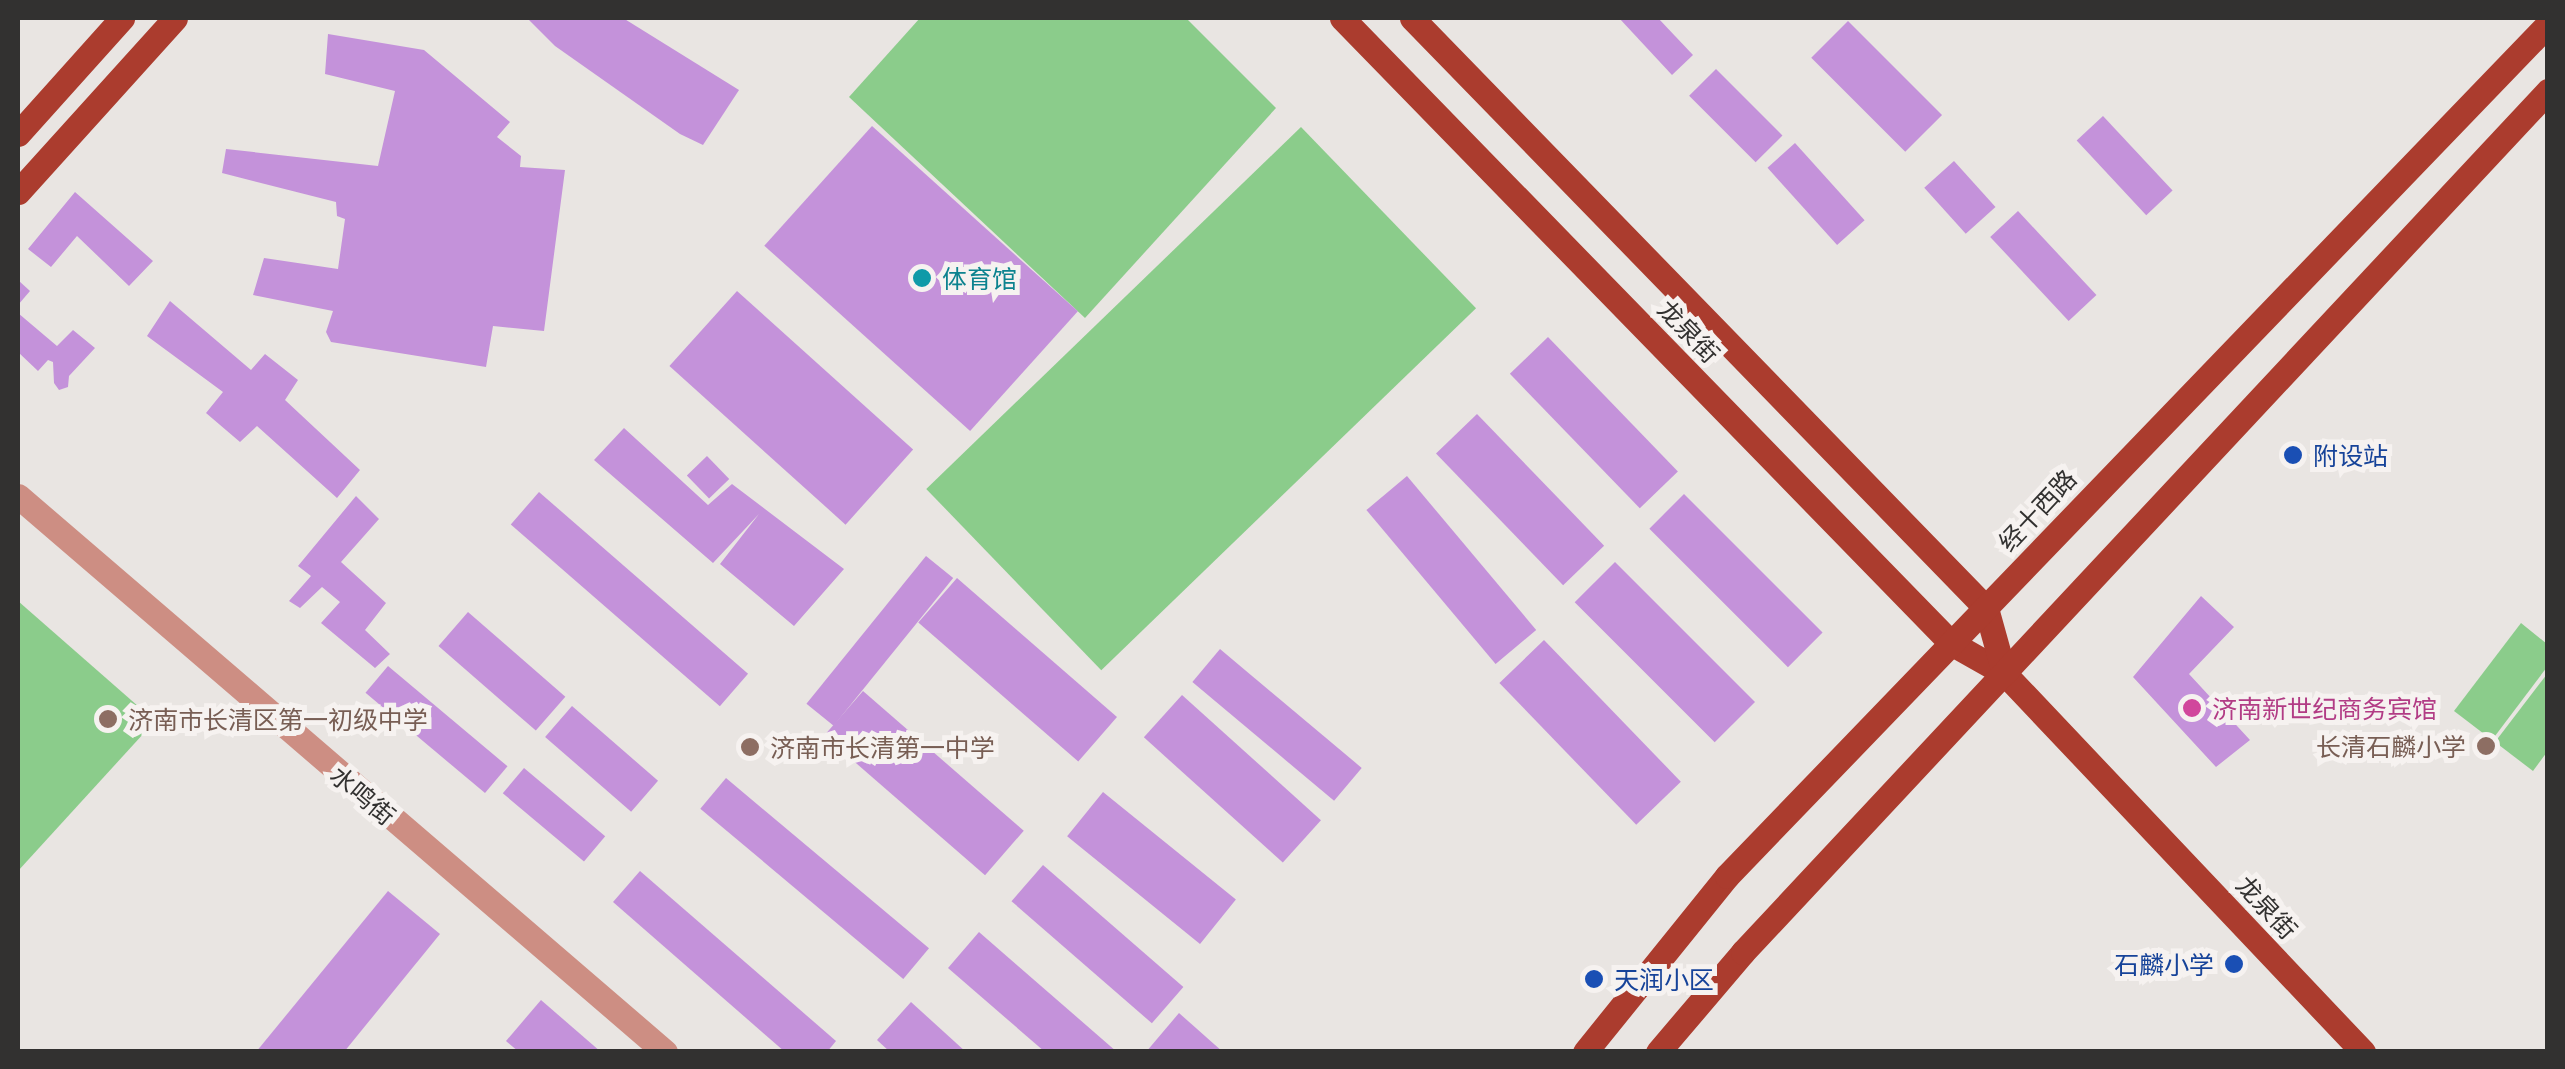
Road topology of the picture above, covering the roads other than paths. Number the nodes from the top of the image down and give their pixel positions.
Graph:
1 (122, 18) edge
2 (176, 18) edge
3 (1342, 18) edge
4 (1412, 18) edge
5 (2548, 24) edge
6 (2548, 90) edge
7 (18, 134) edge
8 (18, 192) edge
9 (18, 496) edge
10 (1986, 608) junction
11 (1951, 643) junction
12 (2004, 673) junction
13 (665, 1052) edge
14 (1585, 1052) edge
15 (1658, 1052) edge
16 (2363, 1052) edge

1 - 7 main road
2 - 8 main road
3 - 11 main road, 龙泉街
4 - 10 main road, 龙泉街
5 - 10 main road, 经十西路
6 - 12 main road
9 - 13 street, 水鸣街
10 - 11 main road, 经十西路
10 - 12 main road, 龙泉街
11 - 12 main road, 龙泉街
11 - 14 main road, 经十西路
12 - 15 main road
12 - 16 main road, 龙泉街

